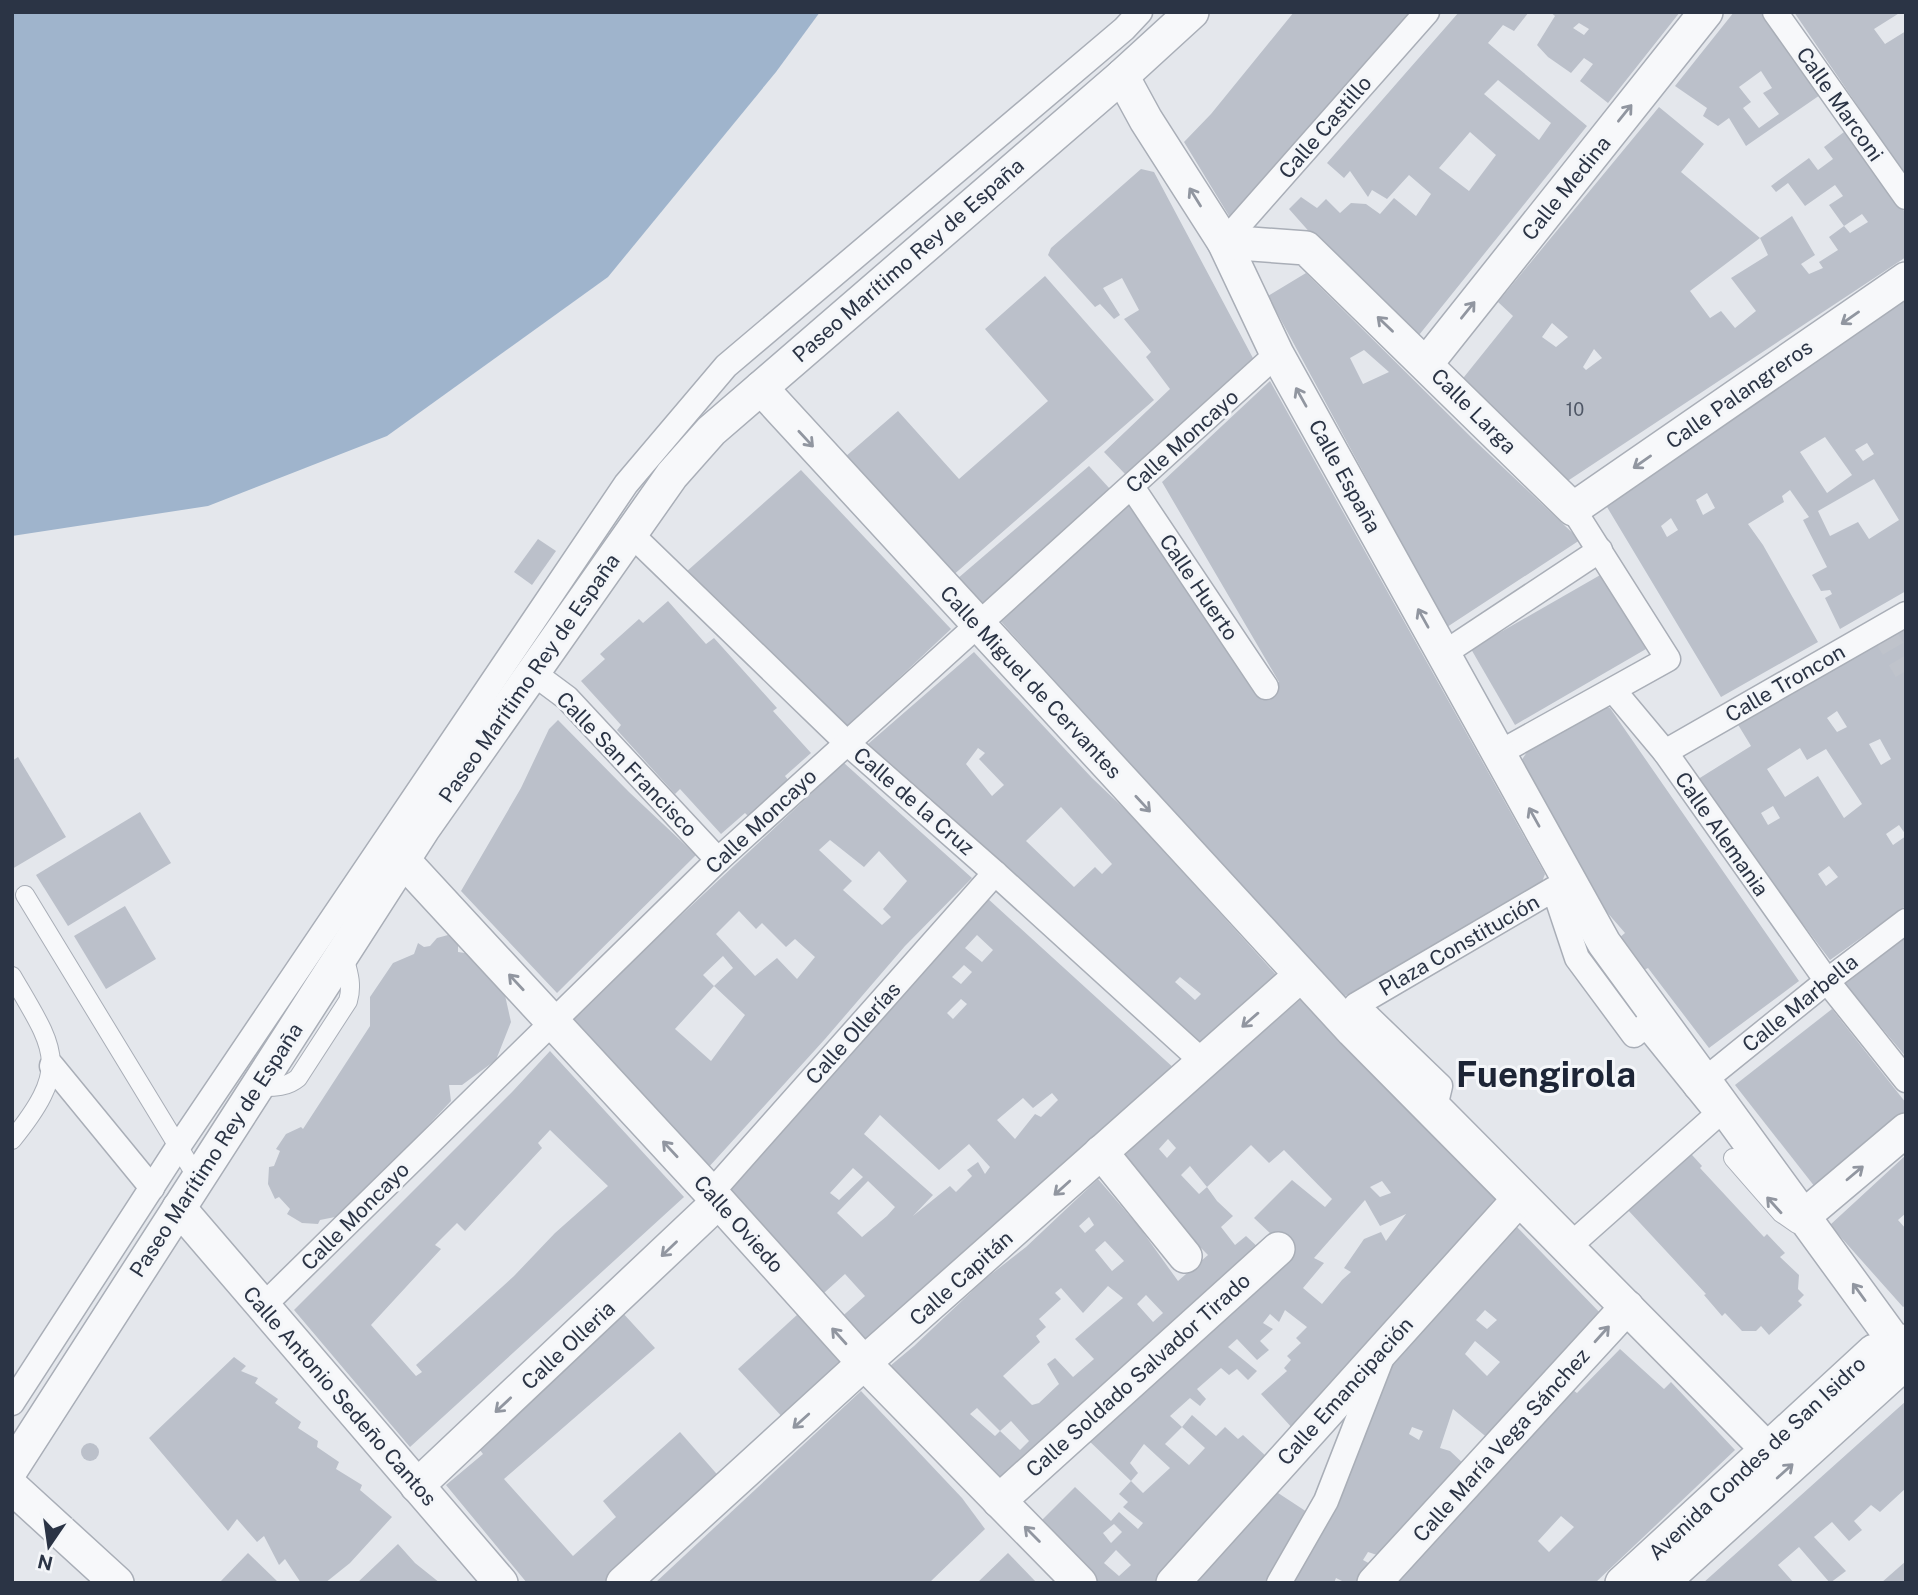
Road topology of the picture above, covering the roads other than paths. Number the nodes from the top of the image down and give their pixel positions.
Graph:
1 (1140, 12) edge
2 (1192, 12) edge
3 (1427, 12) edge
4 (1706, 12) edge
5 (1774, 12) edge
6 (1122, 76) junction
7 (1906, 197) edge
8 (1224, 242) junction
9 (1906, 279) edge
10 (1277, 354) junction
11 (1426, 364) junction
12 (761, 388) junction
13 (1132, 486) junction
14 (1573, 509) junction
15 (631, 534) junction
16 (1600, 550) junction
17 (1906, 614) edge
18 (978, 625) junction
19 (1443, 654) junction
20 (532, 672) junction
21 (1266, 687) dead end
22 (1614, 691) junction
23 (846, 742) junction
24 (1665, 752) junction
25 (1499, 753) junction
26 (403, 860) junction
27 (718, 860) junction
28 (995, 873) junction
29 (1574, 890) junction
30 (25, 895) dead end
31 (1906, 921) edge
32 (1301, 975) junction
33 (12, 976) edge
34 (1827, 981) junction
35 (552, 1021) junction
36 (1635, 1023) dead end
37 (1353, 1031) junction
38 (1203, 1062) junction
39 (52, 1066) junction
40 (1906, 1080) edge
41 (1423, 1083) dead end
42 (1701, 1084) junction
43 (1906, 1130) edge
44 (12, 1140) edge
45 (178, 1147) junction
46 (1101, 1153) junction
47 (1732, 1158) dead end
48 (198, 1178) junction
49 (152, 1188) junction
50 (715, 1197) junction
51 (1519, 1199) junction
52 (179, 1208) junction
53 (1813, 1229) junction
54 (1278, 1249) dead end
55 (1185, 1256) dead end
56 (263, 1307) junction
57 (1627, 1307) junction
58 (1684, 1342) dead end
59 (1388, 1343) junction
60 (1904, 1348) edge
61 (864, 1363) junction
62 (12, 1403) edge
63 (1772, 1444) junction
64 (15, 1458) edge
65 (1753, 1482) dead end
66 (416, 1486) junction
67 (12, 1487) edge
68 (999, 1501) junction
69 (117, 1583) edge
70 (501, 1583) edge
71 (623, 1583) edge
72 (1080, 1583) edge
73 (1173, 1583) edge
74 (1279, 1583) edge
75 (1374, 1583) edge
76 (1622, 1583) edge
77 (1642, 1583) edge
78 (1662, 1583) edge

1 - 45 street
2 - 6 street, Paseo Marítimo Rey de España
3 - 8 street, Calle Castillo
11 -> 4 street, Calle Medina
5 - 7 street, Calle Marconi
8 -> 6 street, Calle España
6 - 12 street, Paseo Marítimo Rey de España
8 - 10 street, Calle España
11 -> 8 street, Calle Larga
9 -> 14 street, Calle Palangreros
10 - 13 street, Calle Moncayo
19 -> 10 street, Calle España
11 - 14 street, Calle Larga
12 - 15 street, Paseo Marítimo Rey de España
12 -> 18 street, Calle Miguel de Cervantes
13 - 18 street, Calle Moncayo
13 - 21 street, Calle Huerto
14 - 16 street, Calle Larga
15 - 20 street, Paseo Marítimo Rey de España
15 - 23 street, Calle de la Cruz
16 - 19 street
16 - 22 street, Calle Larga
17 - 24 street, Calle Troncon
18 - 23 street, Calle Moncayo
18 -> 32 street, Calle Miguel de Cervantes
19 - 25 street, Calle España
20 - 26 street, Paseo Marítimo Rey de España
20 - 27 street, Calle San Francisco
22 - 24 street, Calle Alemania
22 - 25 street
23 - 27 street, Calle Moncayo
23 - 28 street, Calle de la Cruz
24 - 34 street, Calle Alemania
29 -> 25 street, Calle España
35 -> 26 street, Calle Oviedo
26 - 48 street, Paseo Marítimo Rey de España
27 - 35 street, Calle Moncayo
28 - 38 street, Calle de la Cruz
28 - 50 street, Calle Ollerías
29 - 36 lane
29 - 42 street, Calle España
30 - 45 lane
31 - 34 street, Calle Marbella
32 - 37 street, Calle Miguel de Cervantes
32 -> 38 street, Calle Capitán
33 - 39 lane
34 - 40 street, Calle Alemania
34 - 42 street, Calle Marbella
50 -> 35 street, Calle Oviedo
35 - 56 street, Calle Moncayo
37 - 41 lane
37 - 51 street, Calle Miguel de Cervantes
38 - 46 street, Calle Capitán
39 - 44 lane
39 - 49 street
42 - 42 street, Plaza Constitución
42 - 53 street, Calle España
53 -> 43 street
45 - 48 lane
45 - 49 street
46 - 55 street
46 -> 61 street, Calle Capitán
53 -> 47 lane
48 - 52 street, Paseo Marítimo Rey de España
49 - 62 street
61 -> 50 street, Calle Oviedo
50 -> 66 street, Calle Olleria
51 - 57 street, Calle Miguel de Cervantes
51 - 59 street, Calle Emancipación
52 - 56 street, Calle Antonio Sedeño Cantos
52 - 64 street, Paseo Marítimo Rey de España
60 -> 53 street, Calle España
54 - 68 street, Calle Soldado Salvador Tirado
56 - 66 street, Calle Antonio Sedeño Cantos
57 - 63 street, Calle Miguel de Cervantes
75 -> 57 street, Calle María Vega Sánchez
58 - 63 lane
59 - 73 street, Calle Emancipación
59 - 74 street
60 - 63 street, Avenida Condes de San Isidro
78 -> 60 street, Avenida Condes de San Isidro
61 - 68 street, Calle Oviedo
61 -> 71 street, Calle Capitán
63 - 76 street, Avenida Condes de San Isidro
65 - 77 lane
66 - 70 street, Calle Antonio Sedeño Cantos
67 - 69 street
72 -> 68 street, Calle Oviedo

